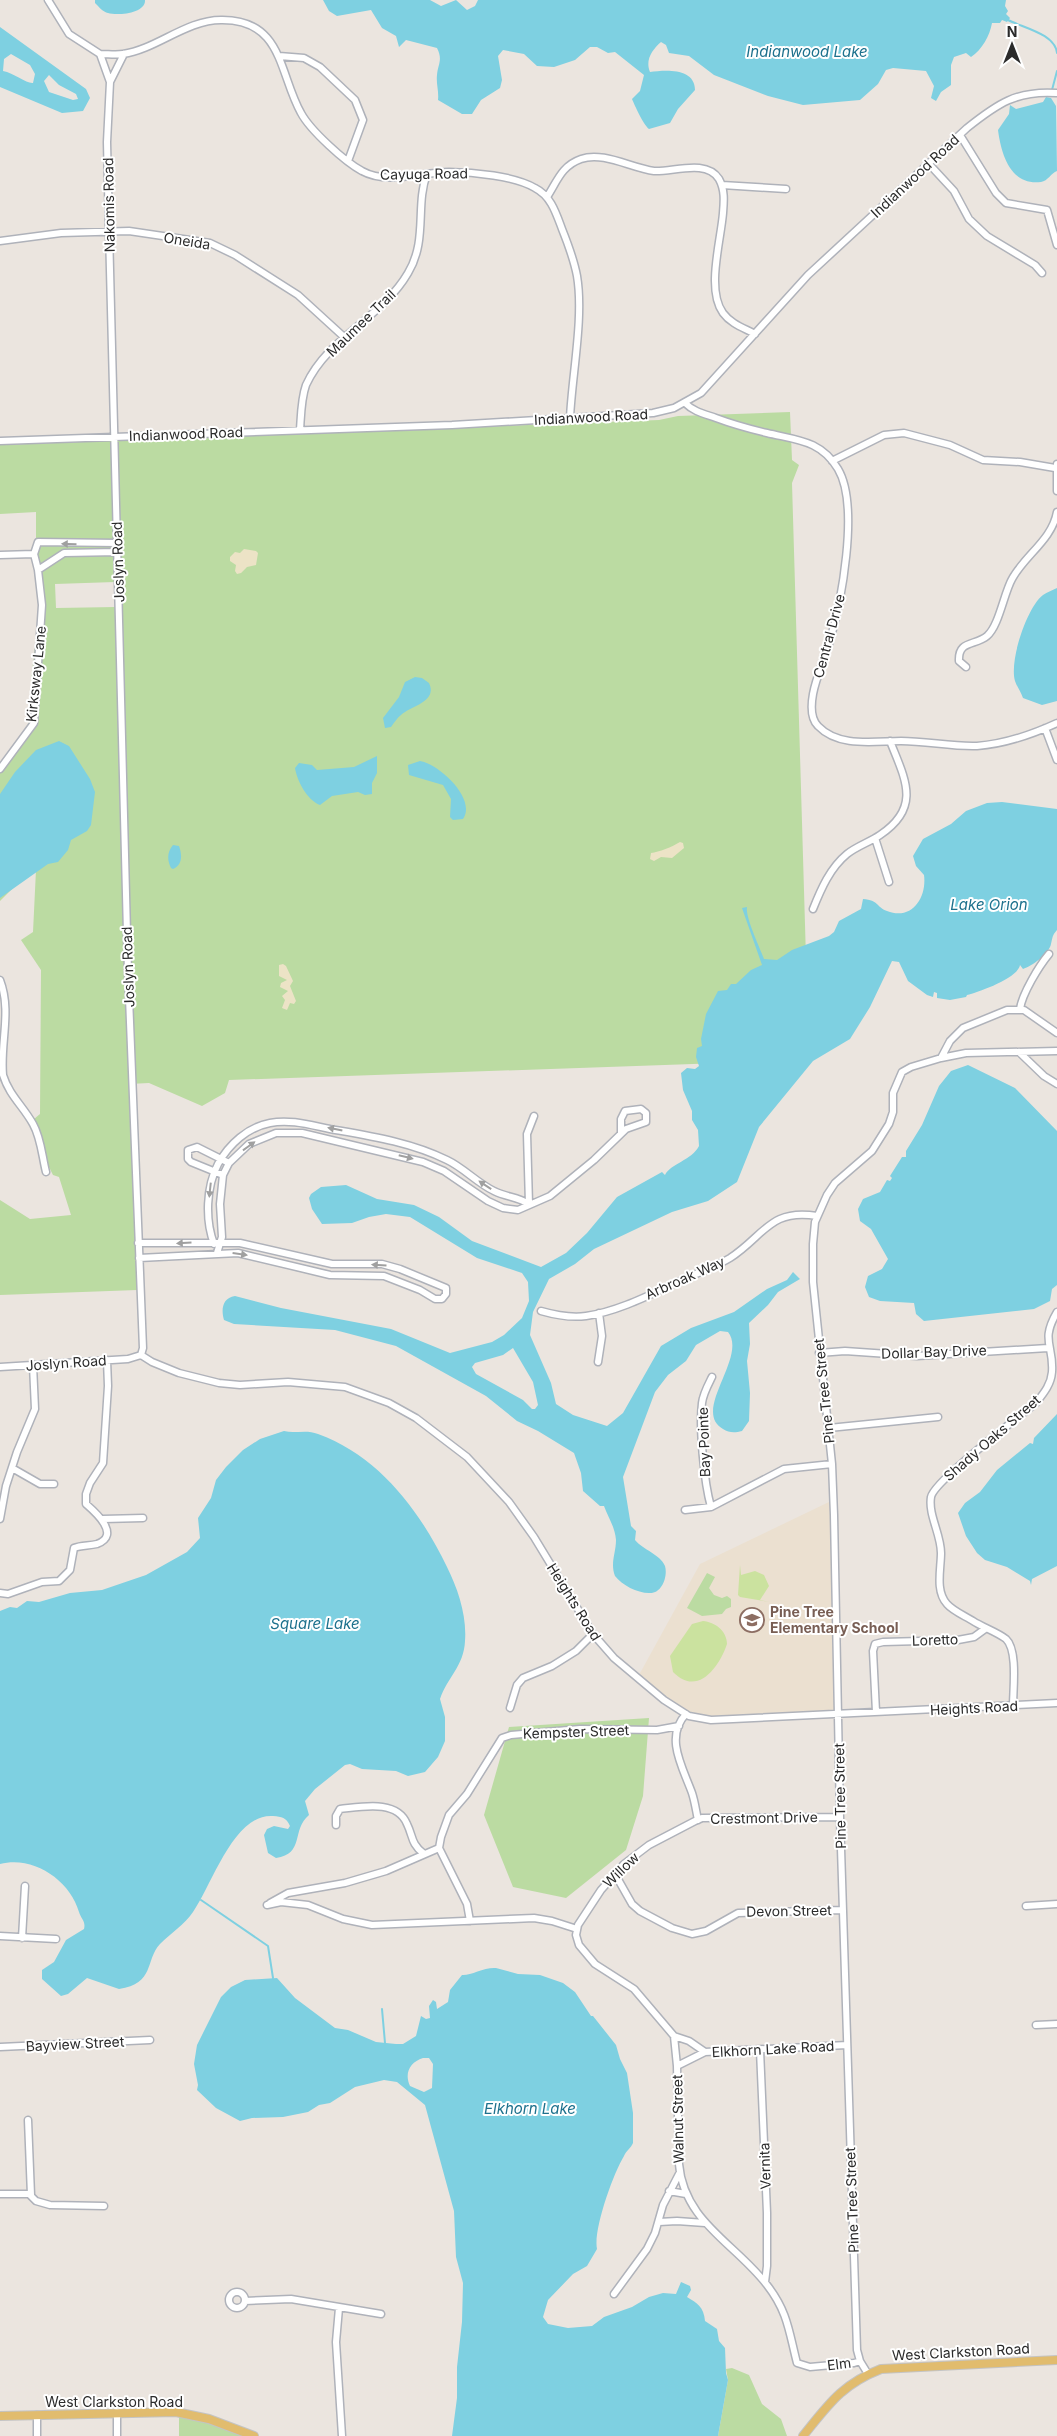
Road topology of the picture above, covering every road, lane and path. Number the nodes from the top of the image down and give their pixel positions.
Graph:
1 (48, 0) edge
2 (100, 54) junction
3 (124, 54) junction
4 (279, 56) junction
5 (110, 82) junction
6 (1057, 93) edge
7 (960, 135) junction
8 (348, 161) junction
9 (929, 164) junction
10 (426, 174) junction
11 (412, 175) junction
12 (722, 185) junction
13 (422, 186) junction
14 (786, 189) dead end
15 (547, 197) junction
16 (109, 231) junction
17 (0, 241) edge
18 (1057, 245) edge
19 (1042, 273) dead end
20 (755, 334) junction
21 (344, 337) junction
22 (685, 403) junction
23 (570, 418) junction
24 (300, 430) junction
25 (115, 436) junction
26 (0, 441) edge
27 (832, 461) junction
28 (1056, 466) edge
29 (1057, 491) edge
30 (1057, 512) edge
31 (118, 543) junction
32 (118, 552) junction
33 (34, 554) junction
34 (0, 555) edge
35 (38, 570) junction
36 (966, 666) dead end
37 (1057, 723) edge
38 (1045, 728) junction
39 (890, 741) junction
40 (1057, 760) edge
41 (0, 769) edge
42 (875, 838) junction
43 (889, 882) dead end
44 (812, 909) dead end
45 (1049, 954) dead end
46 (0, 980) edge
47 (3, 1008) edge
48 (1020, 1009) junction
49 (1057, 1033) edge
50 (1057, 1051) edge
51 (1019, 1052) junction
52 (941, 1058) junction
53 (1057, 1084) edge
54 (534, 1116) dead end
55 (621, 1133) junction
56 (221, 1158) junction
57 (229, 1163) junction
58 (46, 1172) dead end
59 (214, 1172) junction
60 (223, 1175) junction
61 (529, 1204) junction
62 (817, 1216) junction
63 (217, 1242) junction
64 (138, 1243) junction
65 (217, 1253) junction
66 (139, 1258) junction
67 (425, 1280) junction
68 (420, 1290) junction
69 (541, 1311) dead end
70 (1057, 1312) edge
71 (599, 1313) junction
72 (1048, 1348) junction
73 (819, 1352) junction
74 (141, 1355) junction
75 (107, 1360) junction
76 (598, 1362) dead end
77 (32, 1365) junction
78 (0, 1367) edge
79 (712, 1377) dead end
80 (938, 1417) dead end
81 (829, 1428) junction
82 (832, 1464) junction
83 (12, 1468) junction
84 (54, 1484) dead end
85 (711, 1507) junction
86 (685, 1510) dead end
87 (144, 1518) dead end
88 (0, 1519) edge
89 (103, 1519) junction
90 (0, 1593) edge
91 (985, 1629) junction
92 (593, 1634) junction
93 (1057, 1703) edge
94 (1013, 1706) junction
95 (510, 1708) dead end
96 (876, 1712) junction
97 (686, 1714) junction
98 (838, 1714) junction
99 (679, 1726) junction
100 (840, 1817) junction
101 (698, 1820) junction
102 (336, 1825) dead end
103 (647, 1846) joint
104 (439, 1848) junction
105 (423, 1853) junction
106 (615, 1874) junction
107 (25, 1886) dead end
108 (1057, 1904) edge
109 (1026, 1906) dead end
110 (843, 1910) junction
111 (470, 1921) junction
112 (577, 1929) junction
113 (0, 1936) edge
114 (22, 1938) junction
115 (56, 1939) dead end
116 (1057, 2024) edge
117 (1036, 2025) dead end
118 (674, 2036) junction
119 (150, 2040) dead end
120 (847, 2045) junction
121 (0, 2047) edge
122 (760, 2050) junction
123 (705, 2052) junction
124 (677, 2066) junction
125 (28, 2120) dead end
126 (680, 2173) junction
127 (669, 2191) junction
128 (0, 2194) edge
129 (686, 2194) junction
130 (31, 2195) junction
131 (104, 2206) dead end
132 (659, 2222) junction
133 (705, 2223) junction
134 (765, 2282) junction
135 (614, 2294) dead end
136 (245, 2300) dead end
137 (339, 2308) junction
138 (381, 2314) dead end
139 (1057, 2360) edge
140 (860, 2361) junction
141 (819, 2366) joint
142 (868, 2374) junction
143 (117, 2412) junction
144 (37, 2415) junction
145 (0, 2416) edge
146 (37, 2436) edge
147 (117, 2436) edge
148 (254, 2436) edge
149 (342, 2436) edge
150 (803, 2436) edge

1 - 2 street
2 - 3 street, Cayuga Road
2 - 5 street, Nakomis Road
3 - 4 street, Cayuga Road
3 - 5 street
4 - 8 street, Cayuga Road
4 - 8 street
5 - 16 street, Nakomis Road
6 - 7 street, Indianwood Road
7 - 9 street, Indianwood Road
7 - 18 street
8 - 11 street, Cayuga Road
9 - 19 street
9 - 20 street, Indianwood Road
10 - 11 street, Cayuga Road
10 - 13 street, Maumee Trail
10 - 15 street, Cayuga Road
11 - 13 street
12 - 14 street
12 - 15 street
12 - 20 street
13 - 21 street, Maumee Trail
15 - 23 street
16 - 17 street, Oneida
16 - 21 street, Oneida
16 - 25 street, Nakomis Road
20 - 22 street, Indianwood Road
21 - 24 street, Maumee Trail
22 - 23 street, Indianwood Road
22 - 27 street, Central Drive
23 - 24 street, Indianwood Road
24 - 25 street, Indianwood Road
25 - 26 street, Indianwood Road
25 - 31 street, Joslyn Road
27 - 28 street
27 - 39 street, Central Drive
28 - 29 street
30 - 36 street
31 - 32 street, Joslyn Road
31 -> 33 street
32 - 35 street
32 - 64 street, Joslyn Road
33 - 34 street
33 - 35 street, Kirksway Lane
35 - 41 street, Kirksway Lane
37 - 38 street, Central Drive
38 - 39 street, Central Drive
38 - 40 street
39 - 42 street
42 - 43 street
42 - 44 street
45 - 48 street
46 - 47 street
47 - 58 street
48 - 49 street
48 - 52 street
50 - 51 street
51 - 52 street
51 - 53 street
52 - 62 street, Pine Tree Street
54 - 61 street
55 - 55 street
55 - 61 street
56 - 57 street
56 - 59 street
56 - 59 street
61 -> 56 street
57 - 60 street
57 -> 61 street
59 - 60 street
59 -> 63 street
60 - 63 street
62 - 71 street, Arbroak Way
62 - 73 street, Pine Tree Street
63 -> 64 street
63 - 65 street
67 -> 63 street
64 - 66 street, Joslyn Road
65 - 66 street
65 -> 68 street
66 - 74 street, Joslyn Road
67 - 68 street
67 - 68 street
69 - 71 street, Arbroak Way
70 - 72 street, Shady Oaks Street
71 - 76 street
72 - 73 street, Dollar Bay Drive
72 - 91 street, Shady Oaks Street
73 - 81 street, Pine Tree Street
74 - 75 street, Joslyn Road
74 - 92 street, Heights Road
75 - 77 street, Joslyn Road
75 - 89 street
77 - 78 street, Joslyn Road
77 - 83 street
79 - 85 street, Bay Pointe
80 - 81 street
81 - 82 street, Pine Tree Street
82 - 85 street
82 - 98 street, Pine Tree Street
83 - 84 street
83 - 88 street
85 - 86 street
87 - 89 street
89 - 90 street
91 - 94 street, Shady Oaks Street
91 - 96 street, Loretto
92 - 95 street
92 - 97 street, Heights Road
93 - 94 street, Heights Road
94 - 96 street, Heights Road
96 - 98 street, Heights Road
97 - 98 street, Heights Road
97 - 99 street
98 - 100 street, Pine Tree Street
99 - 101 street
99 - 104 street, Kempster Street
100 - 101 street, Crestmont Drive
100 - 110 street, Pine Tree Street
101 - 103 street, Crestmont Drive
102 - 105 street
103 - 106 street, Willow
104 - 105 street
104 - 111 street
105 - 111 street
106 - 110 street, Devon Street
106 - 112 street, Willow
107 - 114 street
108 - 109 street
110 - 120 street, Pine Tree Street
111 - 112 street
112 - 118 street, Elkhorn Lake Road
113 - 114 street
114 - 115 street
116 - 117 street
118 - 123 street, Elkhorn Lake Road
118 - 124 street, Walnut Street
119 - 121 street, Bayview Street
120 - 122 street, Elkhorn Lake Road
120 - 140 street, Pine Tree Street
122 - 123 street, Elkhorn Lake Road
122 - 134 street, Vernita
123 - 124 street, Walnut Street
124 - 126 street, Walnut Street
125 - 130 street
126 - 127 street, Walnut Street
126 - 129 street, Walnut Street
127 - 129 street
127 - 132 street, Walnut Street
128 - 130 street
129 - 133 street, Walnut Street
130 - 131 street
132 - 133 street
132 - 135 street, Walnut Street
133 - 134 street, Walnut Street
134 - 141 street, Walnut Street
136 - 137 street
137 - 138 street
137 - 149 street
139 - 142 main road, West Clarkston Road
140 - 141 street, Elm
140 - 142 street, Pine Tree Street
142 - 150 main road, West Clarkston Road
143 - 144 main road, West Clarkston Road
143 - 147 street
143 - 148 main road, West Clarkston Road
144 - 145 main road, West Clarkston Road
144 - 146 street

